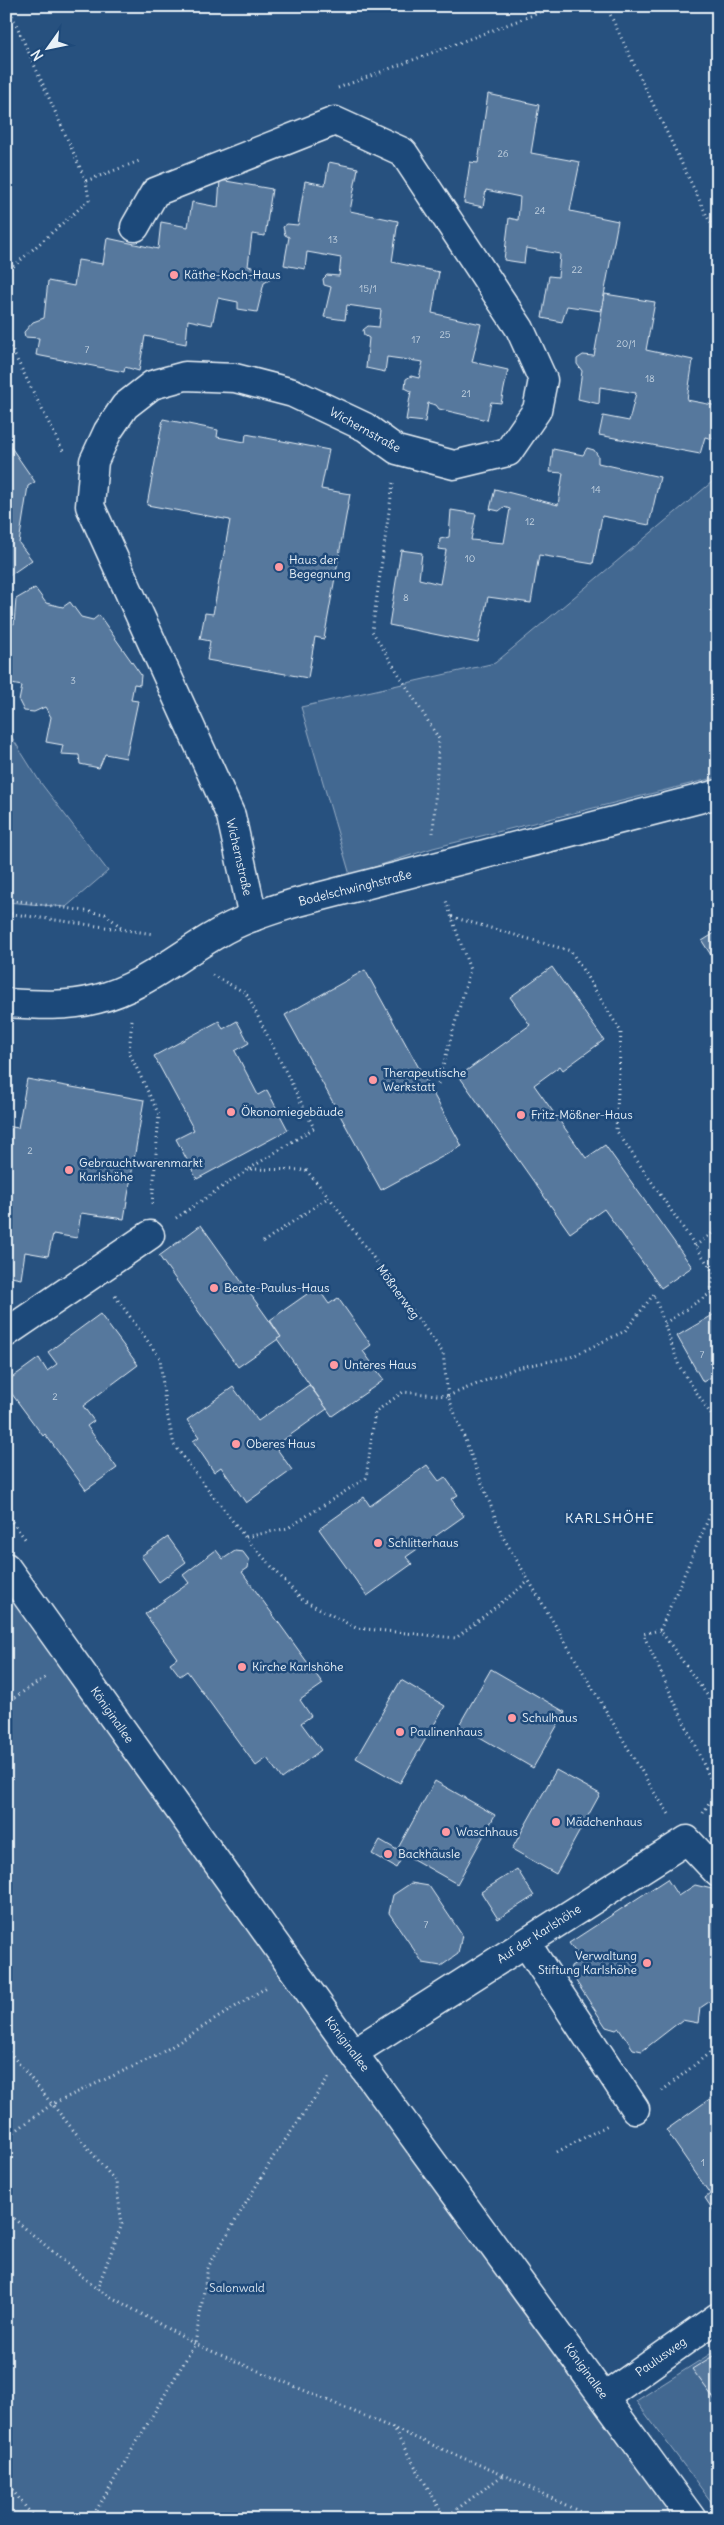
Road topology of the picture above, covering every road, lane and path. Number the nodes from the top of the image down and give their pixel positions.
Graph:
1 (8, 6) edge
2 (606, 6) edge
3 (135, 227) dead end
4 (718, 240) edge
5 (6, 273) edge
6 (6, 338) edge
7 (398, 450) junction
8 (64, 453) dead end
9 (718, 794) edge
10 (435, 869) junction
11 (6, 899) edge
12 (6, 913) edge
13 (253, 916) junction
14 (122, 928) junction
15 (179, 956) junction
16 (136, 985) junction
17 (6, 1003) edge
18 (438, 1084) dead end
19 (249, 1169) junction
20 (329, 1197) junction
21 (718, 1230) edge
22 (150, 1234) junction
23 (263, 1242) dead end
24 (695, 1246) junction
25 (96, 1271) junction
26 (665, 1324) junction
27 (6, 1333) edge
28 (448, 1396) junction
29 (718, 1425) edge
30 (718, 1509) edge
31 (245, 1537) junction
32 (6, 1567) edge
33 (529, 1581) junction
34 (660, 1630) junction
35 (73, 1659) junction
36 (6, 1703) edge
37 (718, 1710) edge
38 (687, 1840) junction
39 (718, 1873) edge
40 (526, 1942) junction
41 (293, 1971) junction
42 (718, 2046) edge
43 (6, 2048) edge
44 (354, 2055) junction
45 (646, 2102) joint
46 (52, 2104) junction
47 (6, 2138) edge
48 (8, 2214) edge
49 (97, 2289) junction
50 (718, 2317) edge
51 (195, 2344) junction
52 (605, 2397) junction
53 (392, 2427) junction
54 (503, 2475) junction
55 (6, 2482) edge
56 (446, 2518) edge
57 (35, 2519) edge
58 (91, 2519) edge
59 (595, 2519) edge
60 (692, 2519) edge

1 - 5 path
2 - 4 path
3 - 7 street, Wichernstraße
6 - 8 path
7 - 10 path
7 - 13 street, Wichernstraße
9 - 10 street, Bodelschwinghstraße
10 - 13 street, Bodelschwinghstraße
11 - 14 path
12 - 14 path
13 - 15 street, Bodelschwinghstraße
14 - 15 path
15 - 16 street, Bodelschwinghstraße
15 - 19 path
16 - 17 street, Bodelschwinghstraße
16 - 22 path
18 - 24 path
19 - 20 path, Mößnerweg
19 - 22 path
20 - 23 path
20 - 28 path, Mößnerweg
21 - 24 path
22 - 25 street
24 - 26 path
25 - 27 street
25 - 31 path
26 - 28 path
26 - 29 path
28 - 31 path
28 - 33 path, Mößnerweg
30 - 34 path
31 - 33 path
32 - 35 street, Königinallee
33 - 38 path, Mößnerweg
34 - 37 path
34 - 38 path
35 - 36 path
35 - 41 street, Königinallee
38 - 39 street
38 - 40 street, Auf der Karlshöhe
40 - 44 street, Auf der Karlshöhe
40 - 45 street
41 - 44 street, Königinallee
41 - 46 path
42 - 45 path
43 - 46 path
44 - 51 path
44 - 52 street, Königinallee
46 - 47 path
46 - 49 path
48 - 49 path
49 - 51 path
50 - 52 street, Paulusweg
51 - 53 path
51 - 58 path
52 - 60 street, Königinallee
53 - 54 path
53 - 56 path
54 - 56 path
54 - 59 path
55 - 57 path

